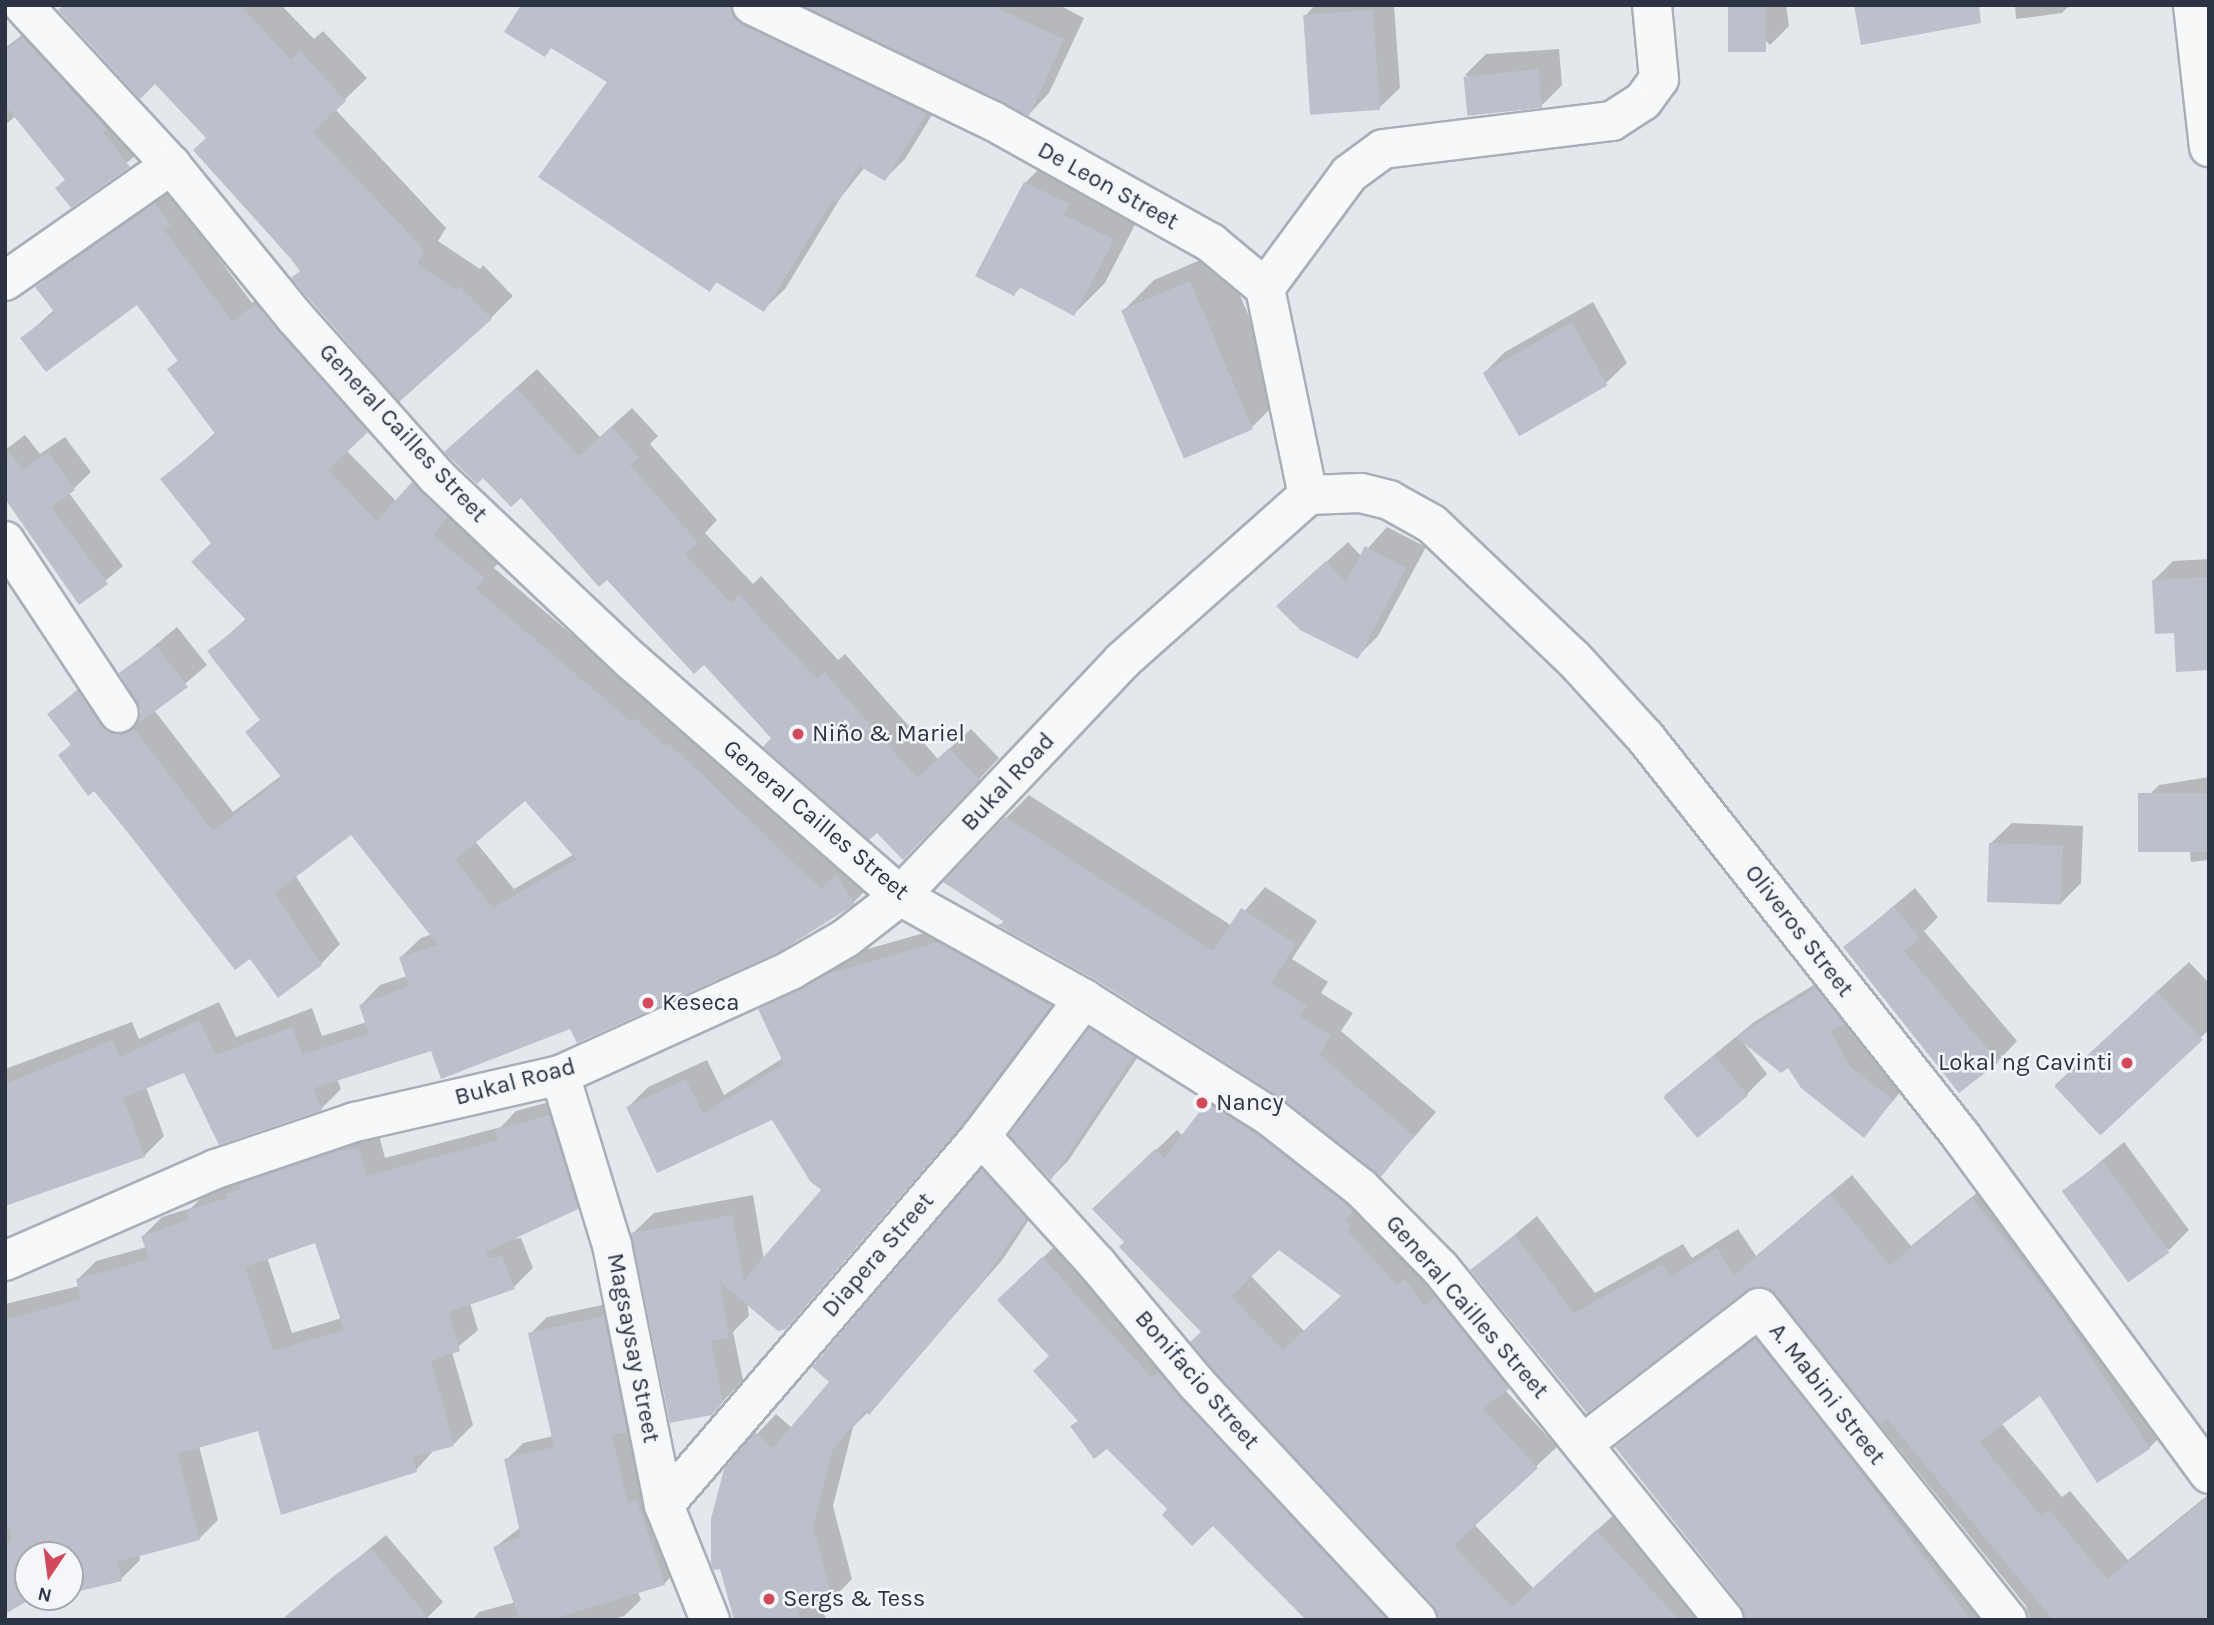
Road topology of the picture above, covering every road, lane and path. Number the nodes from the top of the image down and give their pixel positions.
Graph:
1 (23, 5) edge
2 (752, 5) edge
3 (1652, 5) edge
4 (2193, 5) edge
5 (2209, 147) edge
6 (171, 165) junction
7 (5, 281) edge
8 (1265, 288) junction
9 (1308, 495) junction
10 (5, 541) edge
11 (119, 713) dead end
12 (900, 896) junction
13 (1084, 999) junction
14 (560, 1075) junction
15 (981, 1136) junction
16 (5, 1261) edge
17 (1584, 1443) junction
18 (2209, 1474) edge
19 (664, 1504) junction
20 (710, 1620) edge
21 (1417, 1620) edge
22 (1724, 1620) edge
23 (2007, 1620) edge

1 - 6 street, General Cailles Street
2 - 8 street, De Leon Street
3 - 8 street
4 - 5 street
6 - 7 street
6 - 12 street, General Cailles Street
8 - 9 street
9 - 12 street, Bukal Road
9 - 18 street, Oliveros Street
10 - 11 street
12 - 13 street, General Cailles Street
12 - 14 street, Bukal Road
13 - 15 street, Diapera Street
13 - 17 street, General Cailles Street
14 - 16 street, Bukal Road
14 - 19 street, Magsaysay Street
15 - 19 street, Diapera Street
15 - 21 street, Bonifacio Street
17 - 22 street, General Cailles Street
17 - 23 street, A. Mabini Street
19 - 20 street, Magsaysay Street

